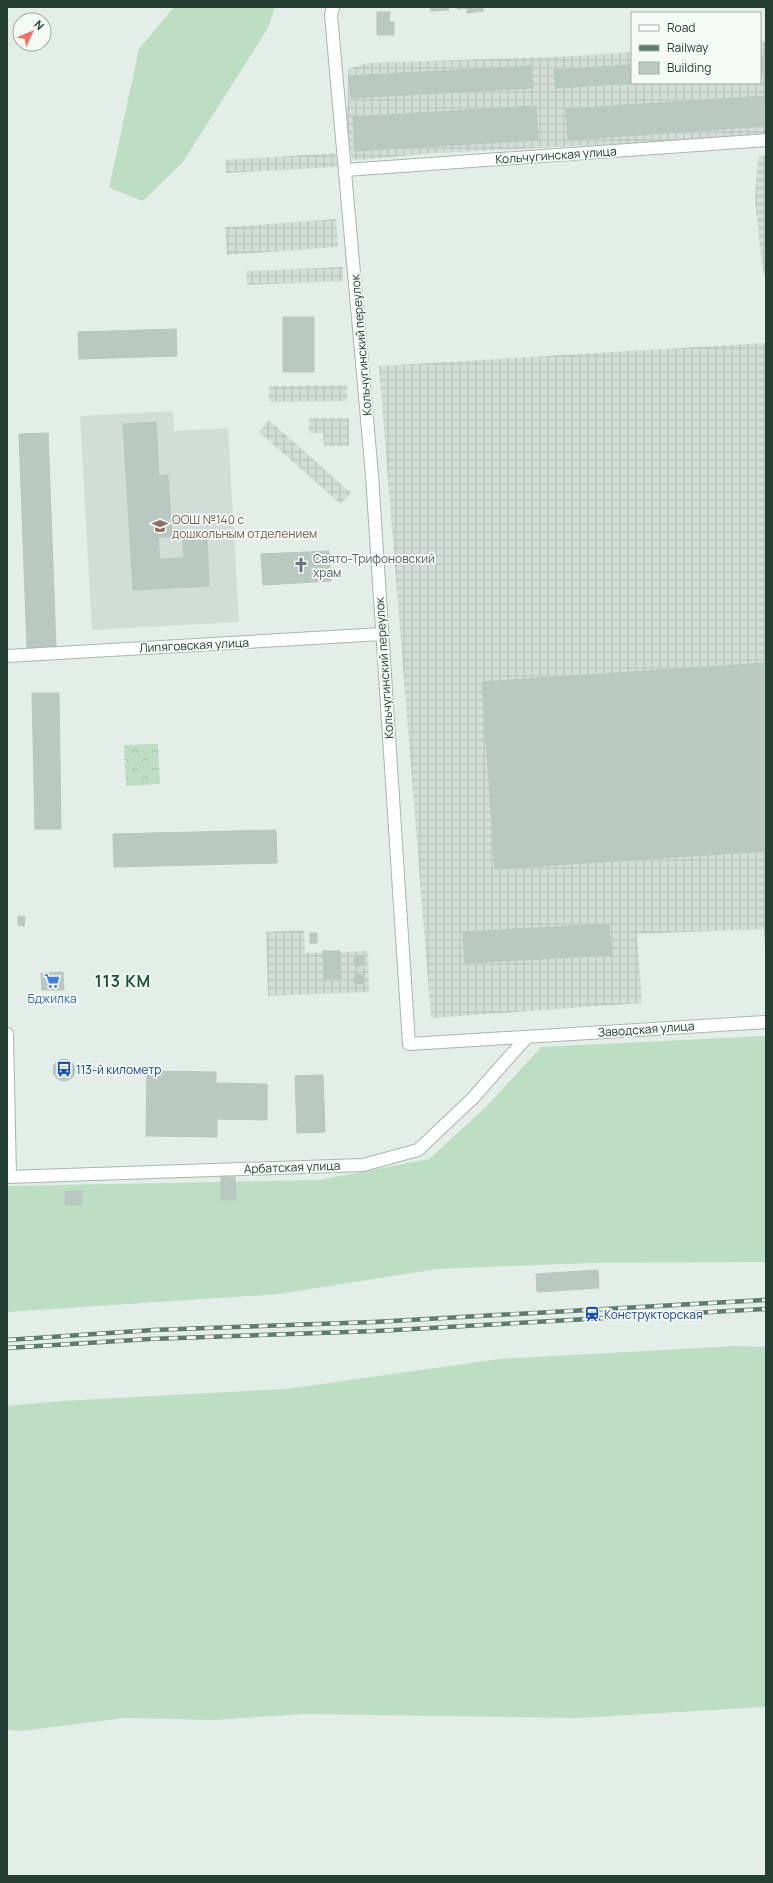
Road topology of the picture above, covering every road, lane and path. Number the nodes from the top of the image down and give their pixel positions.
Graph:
1 (333, 7) edge
2 (766, 140) edge
3 (346, 170) junction
4 (382, 634) junction
5 (7, 656) edge
6 (766, 1022) edge
7 (7, 1034) edge
8 (527, 1036) junction
9 (8, 1177) edge

1 - 3 street, Кольчугинский переулок
2 - 3 street, Кольчугинская улица
3 - 4 street, Кольчугинский переулок
4 - 5 street, Липяговская улица
4 - 8 street, Кольчугинский переулок
6 - 8 street, Заводская улица
7 - 9 street
8 - 9 street, Арбатская улица

